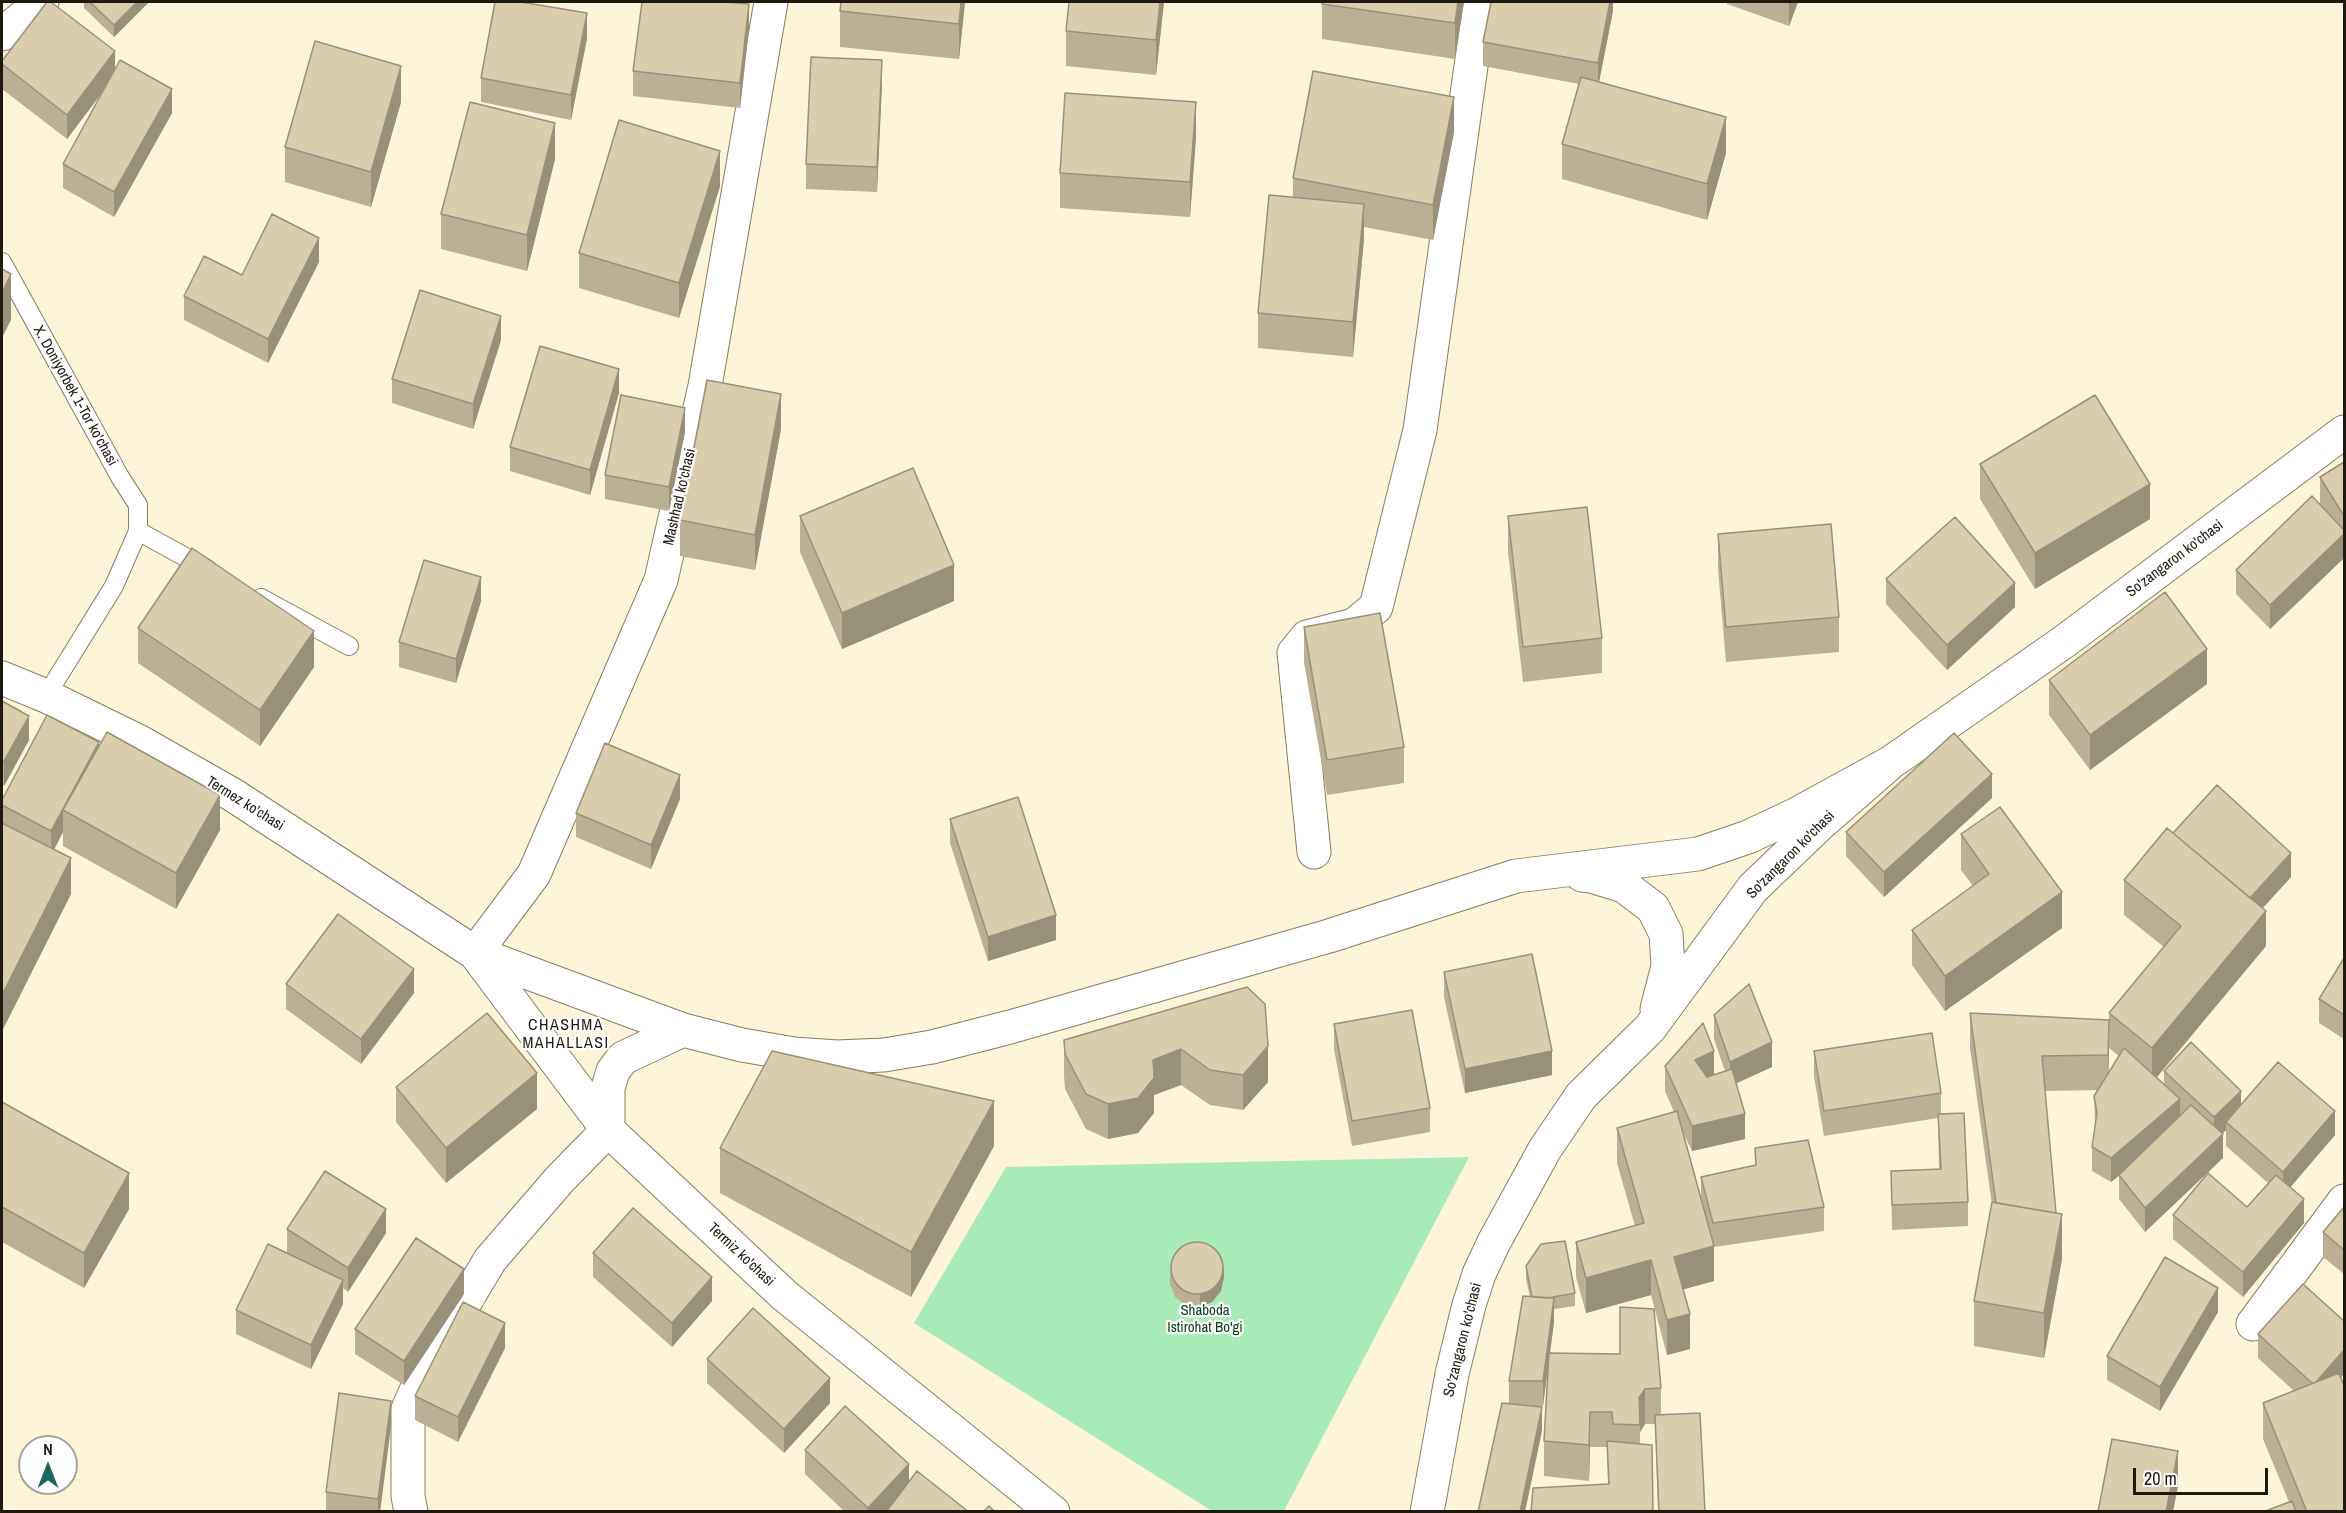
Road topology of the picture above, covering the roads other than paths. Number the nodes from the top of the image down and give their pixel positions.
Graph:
1 (42, 2) edge
2 (771, 2) edge
3 (1480, 2) edge
4 (2, 34) edge
5 (2, 262) edge
6 (2344, 432) edge
7 (138, 531) junction
8 (218, 575) edge
9 (248, 591) edge
10 (349, 646) dead end
11 (2, 678) edge
12 (46, 696) junction
13 (1890, 763) junction
14 (1314, 852) dead end
15 (1516, 876) junction
16 (475, 953) junction
17 (1650, 1028) junction
18 (682, 1030) junction
19 (608, 1131) junction
20 (2344, 1201) edge
21 (2253, 1324) dead end
22 (411, 1512) edge
23 (1053, 1512) edge
24 (1427, 1512) edge

1 - 4 main road
2 - 16 main road, Mashhad ko'chasi
3 - 14 main road
5 - 7 lane, X. Doniyorbek 1-Tor ko'chasi
6 - 13 main road, So'zangaron ko'chasi
7 - 8 lane
7 - 12 lane, X. Doniyorbek 1-Tor ko'chasi
9 - 10 lane
11 - 12 main road, Termez ko'chasi
12 - 16 main road, Termez ko'chasi
13 - 15 main road
13 - 17 main road, So'zangaron ko'chasi
15 - 17 main road
15 - 18 main road
16 - 18 main road
16 - 19 main road, Termiz ko'chasi
17 - 24 main road, So'zangaron ko'chasi
18 - 19 main road
19 - 22 main road
19 - 23 main road, Termiz ko'chasi
20 - 21 main road

